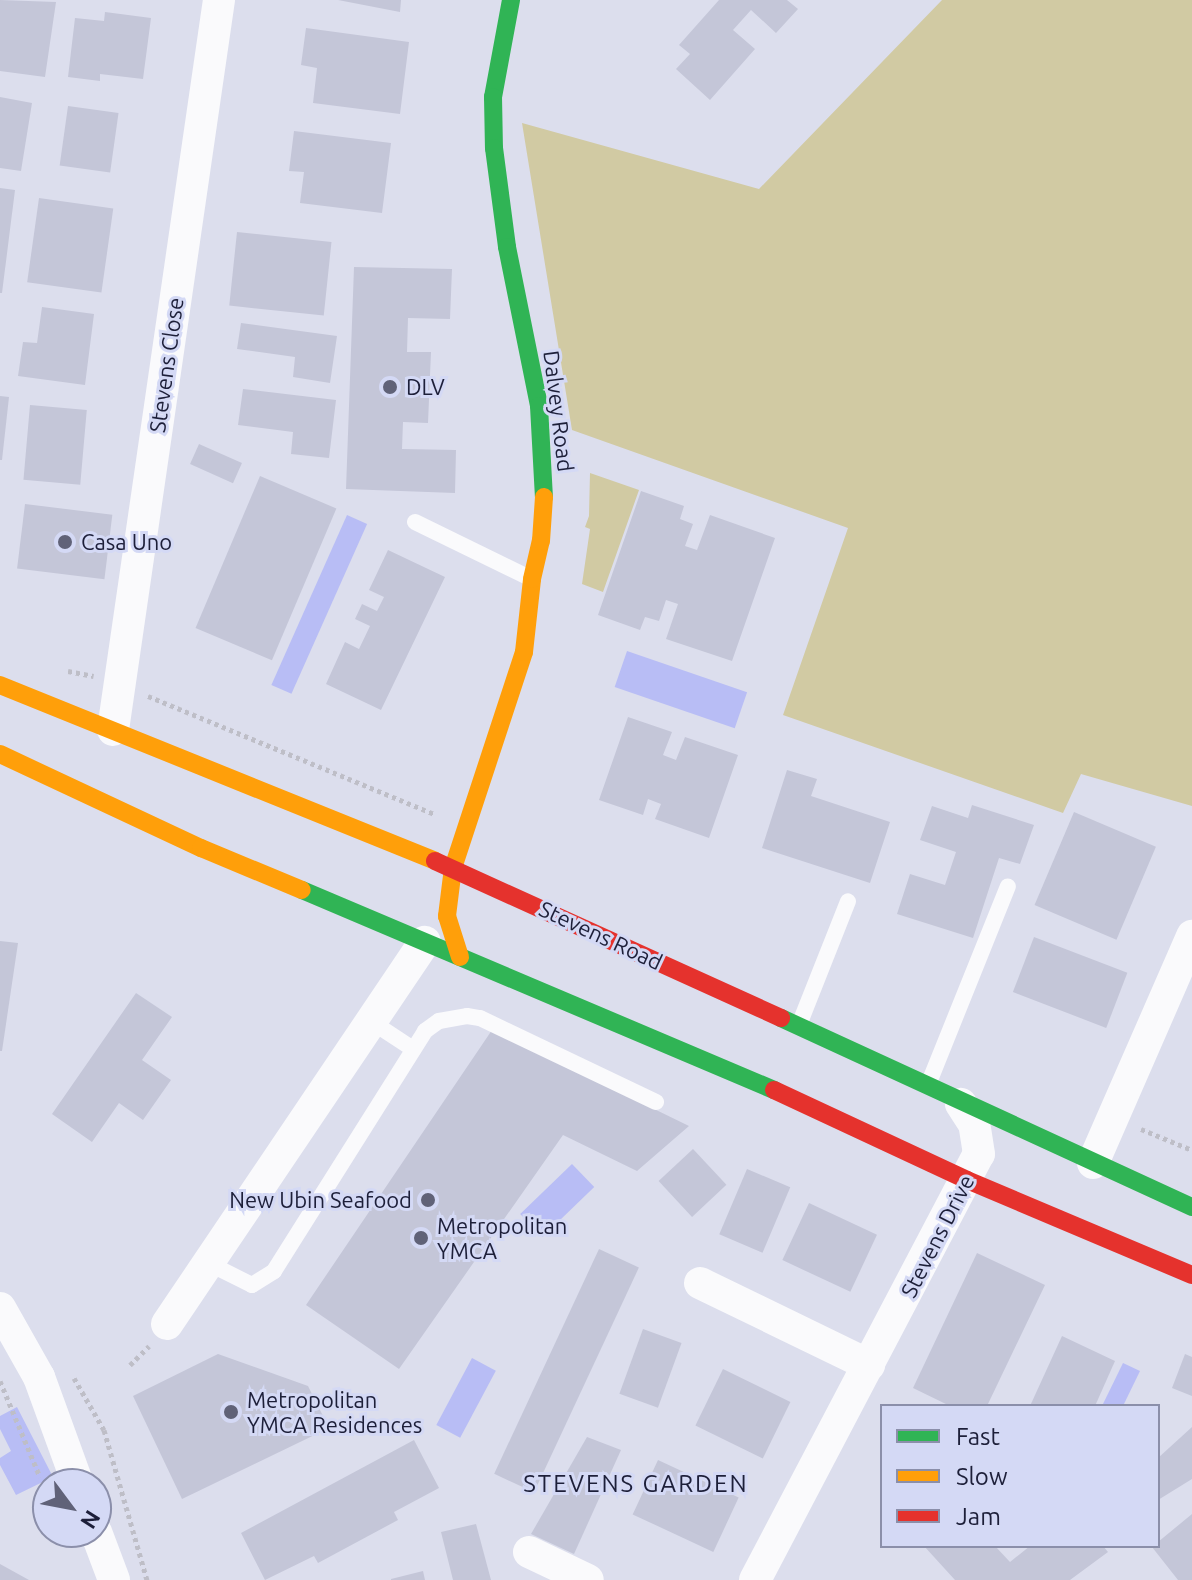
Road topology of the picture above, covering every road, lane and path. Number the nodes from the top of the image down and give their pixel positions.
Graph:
1 (219, 0) edge
2 (511, 0) edge
3 (415, 522) dead end
4 (532, 579) junction
5 (55, 669) dead end
6 (119, 684) junction
7 (0, 685) edge
8 (113, 730) junction
9 (0, 754) edge
10 (466, 827) junction
11 (453, 868) junction
12 (1008, 886) dead end
13 (848, 901) dead end
14 (1192, 936) edge
15 (425, 942) junction
16 (460, 957) junction
17 (369, 1020) junction
18 (798, 1026) junction
19 (413, 1049) junction
20 (927, 1087) junction
21 (656, 1102) dead end
22 (961, 1104) junction
23 (1113, 1118) junction
24 (1192, 1150) edge
25 (1093, 1163) junction
26 (967, 1180) junction
27 (1033, 1192) dead end
28 (1192, 1207) edge
29 (1072, 1226) junction
30 (208, 1263) junction
31 (1192, 1275) edge
32 (700, 1283) dead end
33 (0, 1308) edge
34 (162, 1331) joint
35 (130, 1365) dead end
36 (869, 1365) junction
37 (39, 1377) junction
38 (0, 1381) edge
39 (37, 1468) edge
40 (72, 1468) edge
41 (102, 1548) edge
42 (529, 1552) dead end
43 (114, 1580) edge
44 (147, 1580) edge
45 (588, 1580) edge
46 (755, 1580) edge

1 - 6 street, Stevens Close
2 - 4 main road, Dalvey Road
3 - 4 lane
4 - 10 main road, Dalvey Road
5 - 6 path
6 - 8 street, Stevens Close
6 - 10 path
7 - 8 main road, Stevens Road
8 - 11 main road, Stevens Road
9 - 15 main road
10 - 11 main road, Dalvey Road
11 - 16 main road, Dalvey Road
11 - 18 main road, Stevens Road
12 - 20 lane
13 - 18 lane
14 - 23 street
15 - 16 main road
15 - 17 street
16 - 26 main road
17 - 19 lane
17 - 30 street
18 - 20 main road, Stevens Road
19 - 21 lane
19 - 30 lane
20 - 22 main road, Stevens Road
22 - 25 main road, Stevens Road
22 - 26 street, Stevens Drive
23 - 24 path
23 - 25 street
25 - 28 main road, Stevens Road
26 - 29 main road
26 - 36 street, Stevens Drive
27 - 29 main road
29 - 31 main road
30 - 34 street
32 - 36 street
33 - 37 street
34 - 35 path
36 - 46 street, Stevens Drive
37 - 40 street
37 - 44 path
38 - 39 path
41 - 43 street
42 - 45 street

